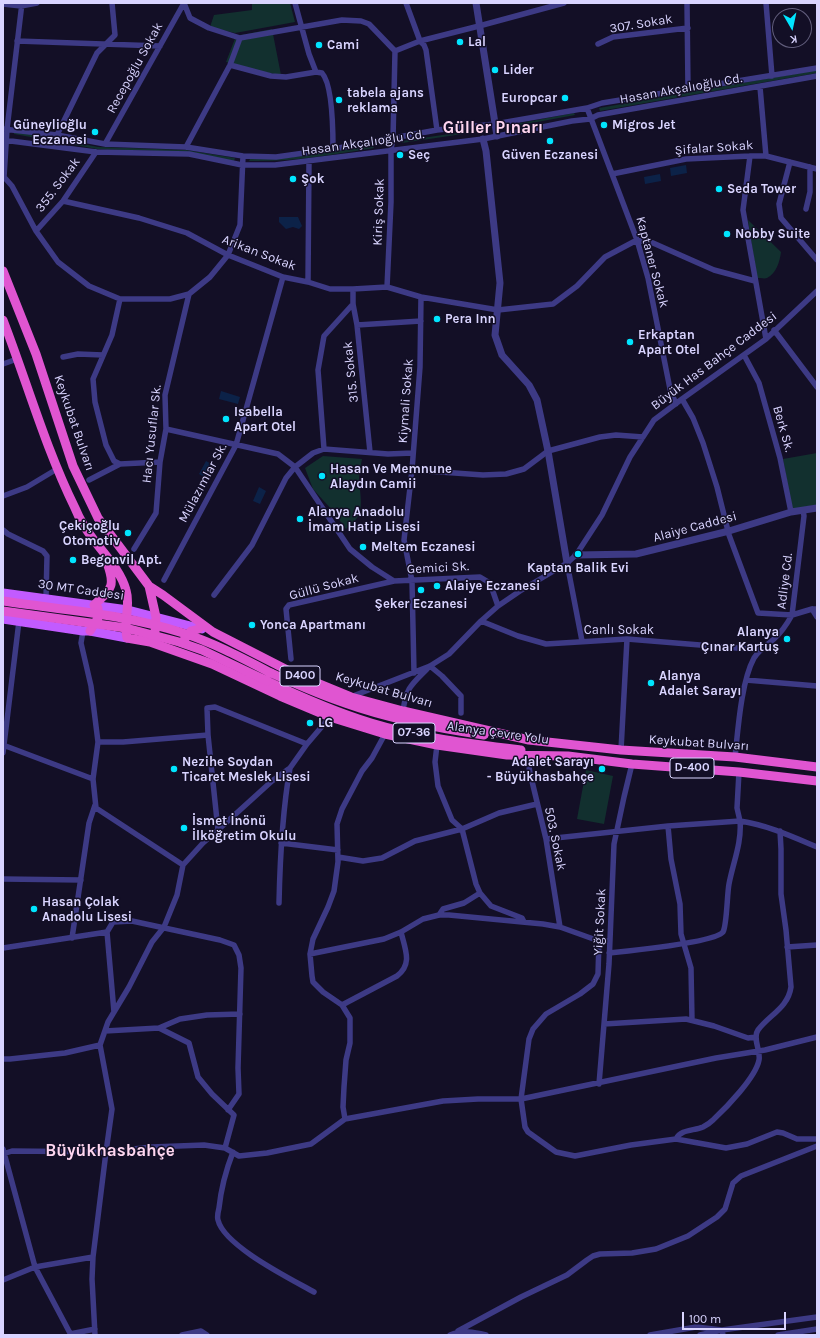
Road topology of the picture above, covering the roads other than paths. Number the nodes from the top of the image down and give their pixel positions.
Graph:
1 (37, 3) edge
2 (112, 3) edge
3 (184, 3) edge
4 (295, 3) edge
5 (406, 3) edge
6 (476, 3) edge
7 (564, 3) edge
8 (687, 3) edge
9 (766, 3) edge
10 (3, 4) edge
11 (22, 4) edge
12 (301, 26) junction
13 (479, 26) junction
14 (688, 28) junction
15 (240, 38) junction
16 (16, 41) junction
17 (420, 41) junction
18 (106, 43) junction
19 (598, 44) dead end
20 (160, 46) junction
21 (395, 51) junction
22 (230, 65) junction
23 (817, 68) edge
24 (316, 72) junction
25 (772, 76) junction
26 (817, 76) edge
27 (760, 87) junction
28 (688, 89) junction
29 (587, 108) junction
30 (590, 119) junction
31 (495, 124) junction
32 (5, 129) edge
33 (437, 130) junction
34 (57, 135) junction
35 (497, 136) junction
36 (393, 139) junction
37 (483, 139) junction
38 (5, 140) edge
39 (105, 144) junction
40 (186, 147) junction
41 (333, 149) junction
42 (391, 149) junction
43 (96, 152) junction
44 (243, 156) junction
45 (750, 156) junction
46 (766, 156) junction
47 (309, 161) junction
48 (790, 162) junction
49 (242, 165) junction
50 (810, 167) junction
51 (817, 169) edge
52 (612, 174) junction
53 (63, 201) junction
54 (806, 209) dead end
55 (36, 231) junction
56 (637, 240) junction
57 (228, 255) junction
58 (817, 260) edge
59 (3, 271) edge
60 (283, 277) junction
61 (755, 281) junction
62 (308, 282) junction
63 (387, 287) junction
64 (353, 289) junction
65 (817, 291) edge
66 (189, 294) junction
67 (421, 297) junction
68 (120, 299) junction
69 (353, 304) junction
70 (498, 310) junction
71 (3, 320) edge
72 (421, 321) junction
73 (357, 325) junction
74 (774, 330) junction
75 (5, 331) edge
76 (766, 339) junction
77 (744, 355) junction
78 (103, 356) junction
79 (63, 357) dead end
80 (16, 359) junction
81 (3, 364) edge
82 (817, 388) edge
83 (682, 399) junction
84 (676, 404) junction
85 (166, 429) junction
86 (643, 437) junction
87 (236, 445) junction
88 (324, 449) junction
89 (548, 451) junction
90 (370, 452) junction
91 (413, 452) junction
92 (160, 462) junction
93 (120, 464) junction
94 (295, 467) junction
95 (57, 469) junction
96 (412, 470) junction
97 (90, 480) dead end
98 (3, 496) edge
99 (817, 508) edge
100 (803, 510) junction
101 (791, 512) junction
102 (3, 530) edge
103 (729, 531) junction
104 (102, 549) junction
105 (134, 549) dead end
106 (576, 555) junction
107 (567, 564) junction
108 (164, 580) dead end
109 (394, 581) junction
110 (412, 581) junction
111 (149, 586) junction
112 (3, 593) edge
113 (214, 595) dead end
114 (46, 598) junction
115 (3, 601) edge
116 (94, 605) junction
117 (498, 606) junction
118 (815, 609) edge
119 (128, 610) junction
120 (3, 611) edge
121 (792, 615) junction
122 (156, 617) junction
123 (817, 617) edge
124 (3, 619) edge
125 (19, 621) junction
126 (481, 621) junction
127 (199, 629) junction
128 (87, 631) junction
129 (213, 632) junction
130 (127, 638) junction
131 (627, 639) junction
132 (582, 641) junction
133 (150, 642) junction
134 (761, 650) junction
135 (186, 655) junction
136 (291, 659) dead end
137 (430, 666) junction
138 (414, 673) junction
139 (269, 677) junction
140 (746, 680) junction
141 (817, 686) edge
142 (351, 697) junction
143 (403, 711) junction
144 (461, 713) dead end
145 (330, 717) junction
146 (385, 734) junction
147 (208, 735) junction
148 (529, 740) junction
149 (98, 742) junction
150 (307, 744) junction
151 (4, 745) edge
152 (437, 746) junction
153 (621, 750) junction
154 (3, 753) edge
155 (527, 755) junction
156 (568, 756) junction
157 (735, 758) junction
158 (632, 764) junction
159 (817, 767) edge
160 (290, 768) junction
161 (739, 772) junction
162 (93, 779) junction
163 (817, 781) edge
164 (537, 804) junction
165 (96, 805) junction
166 (740, 821) junction
167 (668, 826) junction
168 (462, 829) junction
169 (218, 830) junction
170 (616, 831) junction
171 (780, 831) junction
172 (546, 839) junction
173 (281, 843) junction
174 (817, 847) edge
175 (338, 854) junction
176 (183, 865) junction
177 (3, 879) edge
178 (81, 880) junction
179 (480, 893) junction
180 (279, 903) dead end
181 (439, 915) junction
182 (524, 922) junction
183 (164, 927) junction
184 (560, 927) junction
185 (107, 932) junction
186 (401, 932) junction
187 (72, 938) junction
188 (600, 941) junction
189 (610, 941) junction
190 (684, 943) junction
191 (817, 945) edge
192 (787, 947) junction
193 (3, 948) edge
194 (609, 953) junction
195 (310, 954) junction
196 (342, 1005) junction
197 (114, 1012) junction
198 (240, 1014) junction
199 (692, 1020) junction
200 (604, 1024) junction
201 (159, 1028) junction
202 (105, 1031) junction
203 (756, 1037) junction
204 (817, 1037) edge
205 (100, 1045) junction
206 (759, 1051) junction
207 (3, 1059) edge
208 (599, 1084) junction
209 (521, 1100) junction
210 (228, 1110) junction
211 (345, 1118) junction
212 (676, 1139) junction
213 (817, 1139) edge
214 (817, 1146) edge
215 (225, 1148) junction
216 (3, 1152) edge
217 (106, 1152) junction
218 (233, 1152) junction
219 (93, 1257) junction
220 (35, 1267) junction
221 (3, 1280) edge
222 (314, 1292) dead end
223 (817, 1317) edge
224 (686, 1329) junction
225 (817, 1329) edge
226 (458, 1331) junction
227 (95, 1332) edge
228 (722, 1332) edge
229 (70, 1334) edge
230 (182, 1335) edge
231 (207, 1335) edge
232 (450, 1335) edge
233 (486, 1335) edge
234 (650, 1335) edge
235 (702, 1335) edge
236 (778, 1335) edge

1 - 11 street
2 - 18 street
3 - 15 street
3 - 20 street, Recepoğlu Sokak
4 - 12 street
5 - 17 street
6 - 13 street
7 - 13 street
8 - 14 street
9 - 25 street
10 - 11 street
11 - 16 street
12 - 15 street
12 - 21 street
12 - 24 street
13 - 17 street
13 - 31 street
14 - 19 street, 307. Sokak
14 - 28 street
15 - 22 street
16 - 18 street
16 - 32 street
17 - 21 street
17 - 33 street
18 - 20 street
18 - 34 street
20 - 39 street, Recepoğlu Sokak
21 - 36 street, Kiriş Sokak
22 - 24 street
22 - 40 street
23 - 25 street, Hasan Akçalıoğlu Cd.
24 - 41 street
25 - 28 street, Hasan Akçalıoğlu Cd.
26 - 27 street, Hasan Akçalıoğlu Cd.
27 - 30 street, Hasan Akçalıoğlu Cd.
27 - 46 street
28 - 29 street, Hasan Akçalıoğlu Cd.
29 - 30 street, Kaptaner Sokak
29 - 31 street, Hasan Akçalıoğlu Cd.
30 - 35 street, Hasan Akçalıoğlu Cd.
30 - 52 street, Kaptaner Sokak
31 - 33 street, Hasan Akçalıoğlu Cd.
31 - 35 street
32 - 34 street, Hasan Akçalıoğlu Cd.
32 - 38 street
33 - 36 street, Hasan Akçalıoğlu Cd.
34 - 39 street, Hasan Akçalıoğlu Cd.
35 - 37 street, Hasan Akçalıoğlu Cd.
36 - 41 street, Hasan Akçalıoğlu Cd.
36 - 42 street, Kiriş Sokak
37 - 42 street, Hasan Akçalıoğlu Cd.
37 - 70 street
38 - 43 street, Hasan Akçalıoğlu Cd.
38 - 55 street
39 - 40 street, Hasan Akçalıoğlu Cd.
40 - 44 street, Hasan Akçalıoğlu Cd.
41 - 44 street, Hasan Akçalıoğlu Cd.
42 - 47 street, Hasan Akçalıoğlu Cd.
42 - 63 street, Kiriş Sokak
43 - 49 street, Hasan Akçalıoğlu Cd.
43 - 53 street, 355. Sokak
44 - 49 street
45 - 46 street, Şifalar Sokak
45 - 52 street, Şifalar Sokak
45 - 61 street
46 - 48 street, Şifalar Sokak
47 - 49 street, Hasan Akçalıoğlu Cd.
47 - 62 street
48 - 50 street, Şifalar Sokak
48 - 58 street
49 - 57 street
50 - 51 street, Şifalar Sokak
50 - 54 street
52 - 56 street, Kaptaner Sokak
53 - 55 street, 355. Sokak
53 - 57 street, Arikan Sokak
55 - 68 street
56 - 61 street
56 - 70 street, Arikan Sokak
56 - 84 street, Kaptaner Sokak
57 - 60 street, Arikan Sokak
57 - 66 street
59 - 111 highway, Keykubat Bulvarı / D400
60 - 62 street, Arikan Sokak
60 - 87 street, Mülazımlar Sk.
61 - 76 street
62 - 64 street, Arikan Sokak
63 - 64 street, Arikan Sokak
63 - 67 street, Arikan Sokak
64 - 69 street, 315. Sokak
65 - 74 street, Büyük Has Bahçe Caddesi
66 - 68 street
66 - 85 street, Hacı Yusuflar Sk.
67 - 70 street, Arikan Sokak
67 - 72 street, Kiymali Sokak
68 - 78 street
69 - 73 street, 315. Sokak
69 - 88 street
70 - 89 street
71 - 75 highway
72 - 73 street
72 - 91 street, Kiymali Sokak
73 - 90 street, 315. Sokak
74 - 76 street, Büyük Has Bahçe Caddesi
74 - 82 street
75 - 80 highway
76 - 77 street, Büyük Has Bahçe Caddesi
77 - 83 street, Büyük Has Bahçe Caddesi
77 - 101 street, Berk Sk.
78 - 79 street
78 - 93 street
80 - 81 street
80 - 95 highway
83 - 84 street, Büyük Has Bahçe Caddesi
83 - 103 street
84 - 86 street, Büyük Has Bahçe Caddesi
85 - 87 street, Gemici Sk.
85 - 92 street, Hacı Yusuflar Sk.
86 - 89 street
86 - 106 street, Büyük Has Bahçe Caddesi
87 - 94 street, Gemici Sk.
87 - 108 street, Mülazımlar Sk.
88 - 90 street
88 - 94 street
89 - 96 street
89 - 107 street
90 - 91 street
91 - 96 street, Kiymali Sokak
92 - 93 street
92 - 105 street, Hacı Yusuflar Sk.
93 - 97 street
94 - 109 street, Gemici Sk.
94 - 113 street
95 - 98 street
95 - 104 highway
96 - 110 street, Kiymali Sokak
99 - 100 street, Alaiye Caddesi
100 - 101 street, Alaiye Caddesi
100 - 121 street, Adliye Cd.
101 - 103 street, Alaiye Caddesi
102 - 114 street
103 - 106 street, Alaiye Caddesi
103 - 121 street
104 - 116 highway
104 - 119 highway
106 - 107 street, Büyük Has Bahçe Caddesi
107 - 117 street, Büyük Has Bahçe Caddesi
107 - 132 street
109 - 110 street, Gemici Sk.
109 - 136 street, Güllü Sokak
110 - 117 street, Gemici Sk.
110 - 138 street, Kiymali Sokak
111 - 122 highway
111 - 129 highway, Keykubat Bulvarı / D400
112 - 114 main road, 30 MT Caddesi
114 - 116 main road, 30 MT Caddesi
115 - 139 highway, 07-36, bridge
116 - 119 main road, 30 MT Caddesi
116 - 128 highway
117 - 126 street, Büyük Has Bahçe Caddesi
118 - 121 street
118 - 123 street
119 - 122 main road, 30 MT Caddesi
119 - 130 highway
120 - 139 highway, bridge
121 - 134 street, Adliye Cd.
122 - 127 main road, 30 MT Caddesi
122 - 133 highway
124 - 125 main road
125 - 128 main road
125 - 151 street
126 - 132 street, Canlı Sokak
126 - 137 street, Büyük Has Bahçe Caddesi
127 - 129 main road, 30 MT Caddesi
127 - 135 highway
128 - 130 main road
128 - 149 street
129 - 142 highway, Keykubat Bulvarı / D400
130 - 133 highway, D400
131 - 132 street, Canlı Sokak
131 - 134 street, Canlı Sokak
131 - 153 street
133 - 135 highway, D400
134 - 140 street, Adliye Cd.
135 - 145 highway, D400
137 - 138 street, Büyük Has Bahçe Caddesi
137 - 143 street
137 - 144 street
138 - 142 street, Büyük Has Bahçe Caddesi
139 - 148 highway, Alanya Çevre Yolu / 07-36
139 - 156 highway, Alanya Çevre Yolu / 07-36
140 - 141 street
140 - 157 street, Adliye Cd.
142 - 143 highway, Keykubat Bulvarı / D400
143 - 148 highway, Keykubat Bulvarı / D400
145 - 146 highway, D400
145 - 150 street
146 - 152 highway, D400
146 - 175 street
147 - 149 street
147 - 150 street
147 - 169 street
148 - 153 highway, Keykubat Bulvarı / D400
149 - 162 street
150 - 160 street
151 - 154 street
151 - 162 street
152 - 155 highway, D400
152 - 168 street
153 - 157 highway, Keykubat Bulvarı / D400
155 - 156 highway, D400
155 - 164 street, 503. Sokak
156 - 158 highway, Keykubat Bulvarı / D-400
157 - 159 highway, Keykubat Bulvarı / D400
158 - 161 highway, Keykubat Bulvarı / D-400
158 - 170 street, Yiğit Sokak
160 - 169 street
160 - 173 street
161 - 163 highway, Keykubat Bulvarı / D-400
161 - 166 street
162 - 165 street
164 - 168 street
164 - 172 street, 503. Sokak
165 - 176 street
165 - 178 street
166 - 167 street
166 - 171 street
166 - 190 street
167 - 170 street
167 - 190 street
168 - 175 street
168 - 179 street
169 - 176 street
170 - 172 street
170 - 189 street, Yiğit Sokak
171 - 174 street
171 - 192 street
172 - 184 street, 503. Sokak
173 - 175 street
173 - 180 street
175 - 195 street
176 - 183 street
177 - 178 street
178 - 187 street
179 - 181 street
179 - 182 street
181 - 182 street
181 - 186 street
182 - 184 street
183 - 185 street
183 - 197 street
183 - 198 street
184 - 188 street
185 - 187 street
185 - 197 street
186 - 195 street
186 - 196 street
187 - 193 street
188 - 189 street
188 - 209 street
189 - 194 street, Yiğit Sokak
190 - 194 street
190 - 199 street
191 - 192 street
192 - 203 street
194 - 200 street, Yiğit Sokak
195 - 196 street
196 - 211 street
197 - 202 street
198 - 201 street
198 - 210 street
199 - 200 street
199 - 203 street
200 - 208 street, Yiğit Sokak
201 - 202 street
201 - 210 street
202 - 205 street
203 - 206 street
204 - 206 street
205 - 207 street
205 - 217 street
206 - 208 street
206 - 212 street
208 - 209 street
209 - 211 street
209 - 212 street
210 - 215 street
211 - 218 street
212 - 213 street
214 - 226 street
215 - 217 street
215 - 218 street
216 - 217 street
216 - 220 street
217 - 219 street
218 - 222 street
219 - 220 street
219 - 227 street
220 - 221 street
220 - 229 street
223 - 228 street
224 - 228 street
224 - 234 street
224 - 235 street
225 - 236 street
226 - 232 street
226 - 233 street
227 - 229 street
228 - 235 street
230 - 231 street

